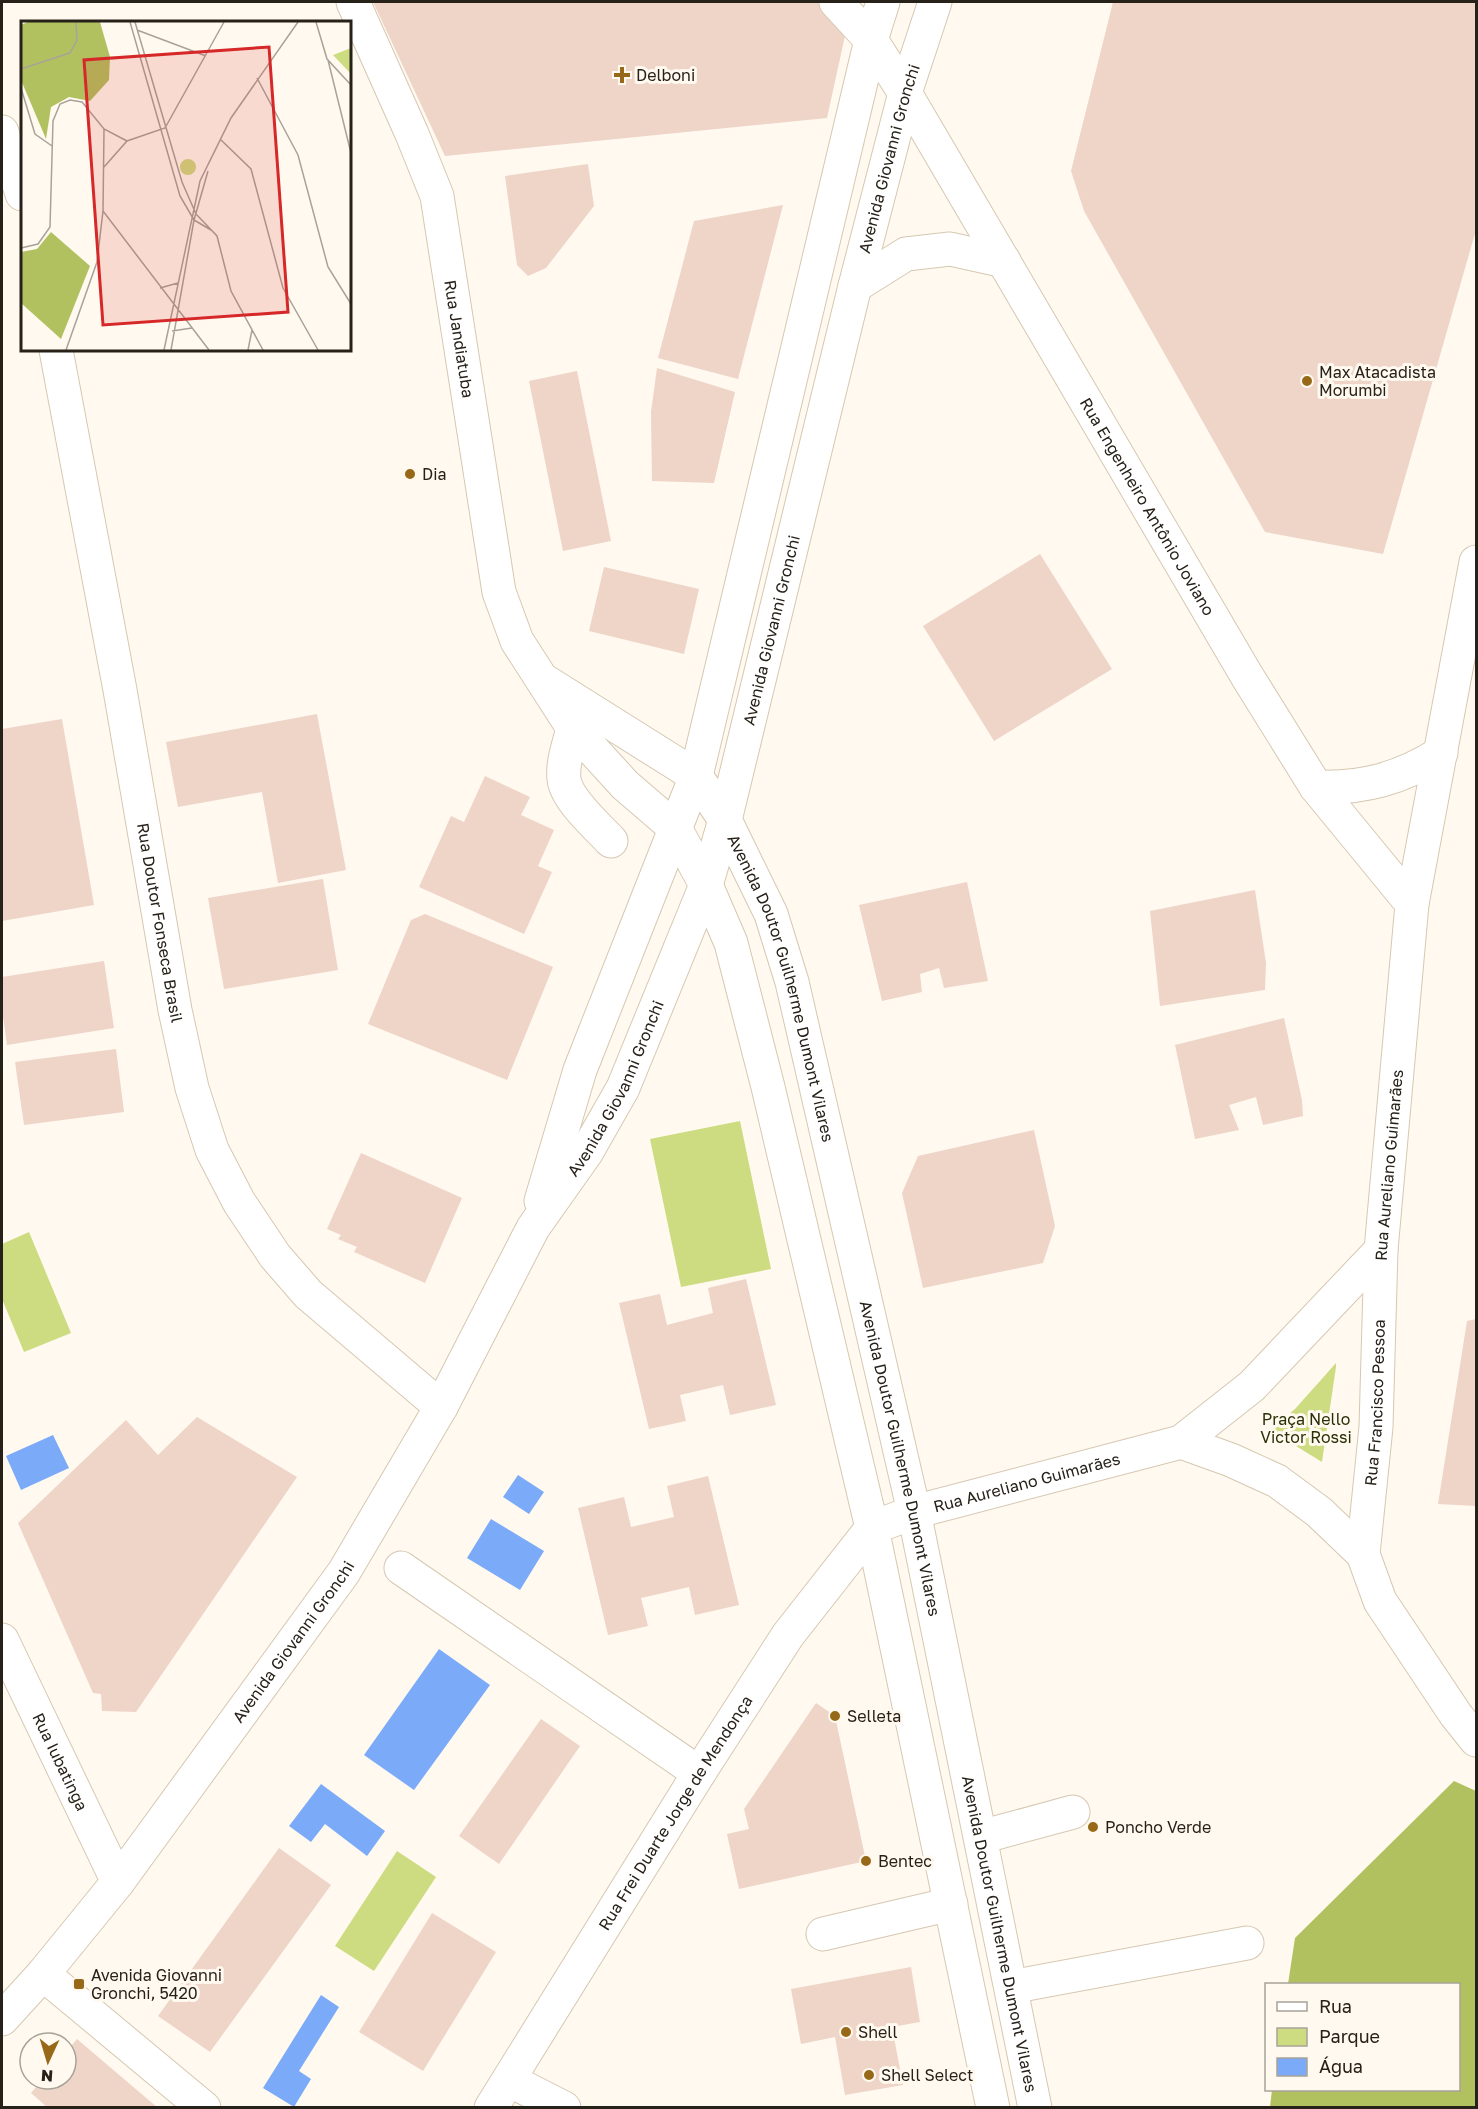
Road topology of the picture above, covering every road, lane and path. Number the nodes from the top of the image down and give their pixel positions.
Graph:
1 (353, 2) edge
2 (836, 2) edge
3 (883, 2) edge
4 (934, 2) edge
5 (871, 40) junction
6 (905, 93) junction
7 (2, 132) edge
8 (21, 191) edge
9 (1004, 261) junction
10 (855, 286) junction
11 (56, 351) edge
12 (1476, 562) edge
13 (543, 679) junction
14 (573, 728) junction
15 (1441, 753) junction
16 (696, 776) junction
17 (1316, 787) junction
18 (725, 820) junction
19 (675, 828) junction
20 (611, 841) dead end
21 (706, 885) junction
22 (1412, 904) junction
23 (533, 1228) junction
24 (1381, 1250) junction
25 (441, 1407) junction
26 (1181, 1442) junction
27 (915, 1512) junction
28 (872, 1527) junction
29 (1363, 1554) junction
30 (401, 1568) dead end
31 (2, 1640) edge
32 (1476, 1740) edge
33 (699, 1773) junction
34 (1073, 1812) dead end
35 (981, 1837) junction
36 (118, 1882) junction
37 (951, 1904) junction
38 (823, 1934) dead end
39 (1247, 1943) dead end
40 (43, 1974) junction
41 (1011, 1987) junction
42 (2, 2019) edge
43 (509, 2080) junction
44 (204, 2108) edge
45 (491, 2108) edge
46 (564, 2108) edge
47 (993, 2108) edge
48 (1035, 2108) edge

1 - 13 street, Rua Jandiatuba
2 - 5 street, Rua Engenheiro Antônio Joviano
3 - 5 street, Avenida Giovanni Gronchi
4 - 6 street, Avenida Giovanni Gronchi
5 - 6 street, Rua Engenheiro Antônio Joviano
5 - 16 street, Avenida Giovanni Gronchi
6 - 9 street, Rua Engenheiro Antônio Joviano
6 - 10 street, Avenida Giovanni Gronchi
7 - 8 street
9 - 10 street
9 - 17 street, Rua Engenheiro Antônio Joviano
10 - 18 street, Avenida Giovanni Gronchi
11 - 25 street, Rua Doutor Fonseca Brasil
12 - 15 street, Rua Aureliano Guimarães
13 - 14 street, Rua Jandiatuba
13 - 16 street, Rua Jandiatuba
14 - 19 street, Rua Jandiatuba
14 - 20 street
15 - 17 street
15 - 22 street, Rua Aureliano Guimarães
16 - 18 street, Avenida Doutor Guilherme Dumont Vilares
16 - 19 street, Avenida Giovanni Gronchi
17 - 22 street, Rua Engenheiro Antônio Joviano
18 - 21 street, Avenida Giovanni Gronchi
18 - 27 street, Avenida Doutor Guilherme Dumont Vilares
19 - 21 street, Avenida Doutor Guilherme Dumont Vilares
19 - 23 street, Avenida Giovanni Gronchi
21 - 23 street, Avenida Giovanni Gronchi
21 - 28 street, Avenida Doutor Guilherme Dumont Vilares
22 - 24 street, Rua Aureliano Guimarães
23 - 25 street, Avenida Giovanni Gronchi
24 - 26 street, Rua Aureliano Guimarães
24 - 29 street, Rua Francisco Pessoa
25 - 36 street, Avenida Giovanni Gronchi
26 - 27 street, Rua Aureliano Guimarães
26 - 29 street, Rua Francisco Pessoa
27 - 28 street, Rua Aureliano Guimarães
27 - 35 street, Avenida Doutor Guilherme Dumont Vilares
28 - 33 street, Rua Frei Duarte Jorge de Mendonça
28 - 37 street, Avenida Doutor Guilherme Dumont Vilares
29 - 32 street, Rua Francisco Pessoa
30 - 33 street
31 - 36 street, Rua Iubatinga
33 - 43 street, Rua Frei Duarte Jorge de Mendonça
34 - 35 street
35 - 41 street, Avenida Doutor Guilherme Dumont Vilares
36 - 40 street, Avenida Giovanni Gronchi
37 - 38 street
37 - 47 street, Avenida Doutor Guilherme Dumont Vilares
39 - 41 street
40 - 42 street, Avenida Giovanni Gronchi
40 - 44 street
41 - 48 street, Avenida Doutor Guilherme Dumont Vilares
43 - 45 street, Rua Frei Duarte Jorge de Mendonça
43 - 46 street

